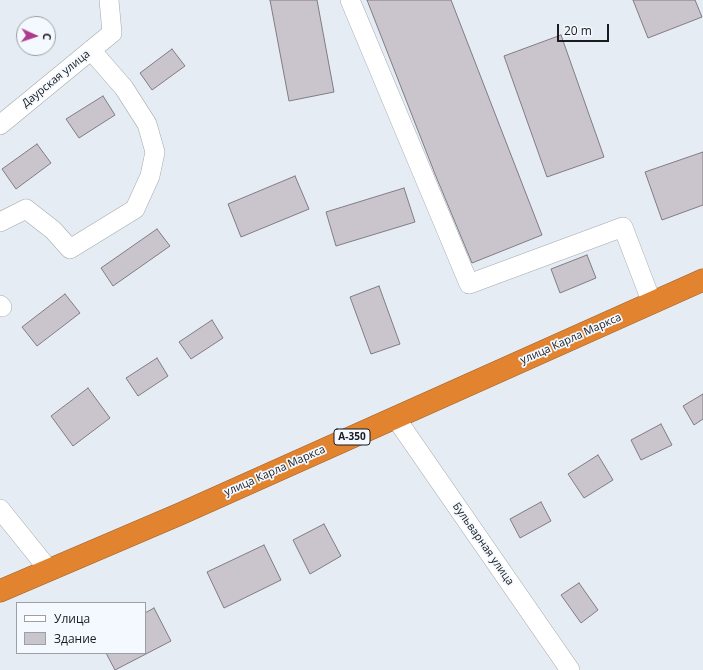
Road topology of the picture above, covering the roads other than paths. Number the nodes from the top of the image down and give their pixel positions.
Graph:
1 (109, 0) edge
2 (350, 0) edge
3 (91, 50) junction
4 (0, 125) edge
5 (0, 222) edge
6 (703, 280) edge
7 (652, 303) junction
8 (395, 418) junction
9 (0, 510) edge
10 (49, 570) junction
11 (0, 591) edge
12 (570, 670) edge

1 - 3 street, Даурская улица
2 - 7 street
3 - 4 street, Даурская улица
3 - 5 street
6 - 7 highway, улица Карла Маркса / А-350
7 - 8 highway, улица Карла Маркса / А-350
8 - 10 highway, улица Карла Маркса / А-350
8 - 12 street, Бульварная улица
9 - 10 street
10 - 11 highway, улица Карла Маркса / А-350

